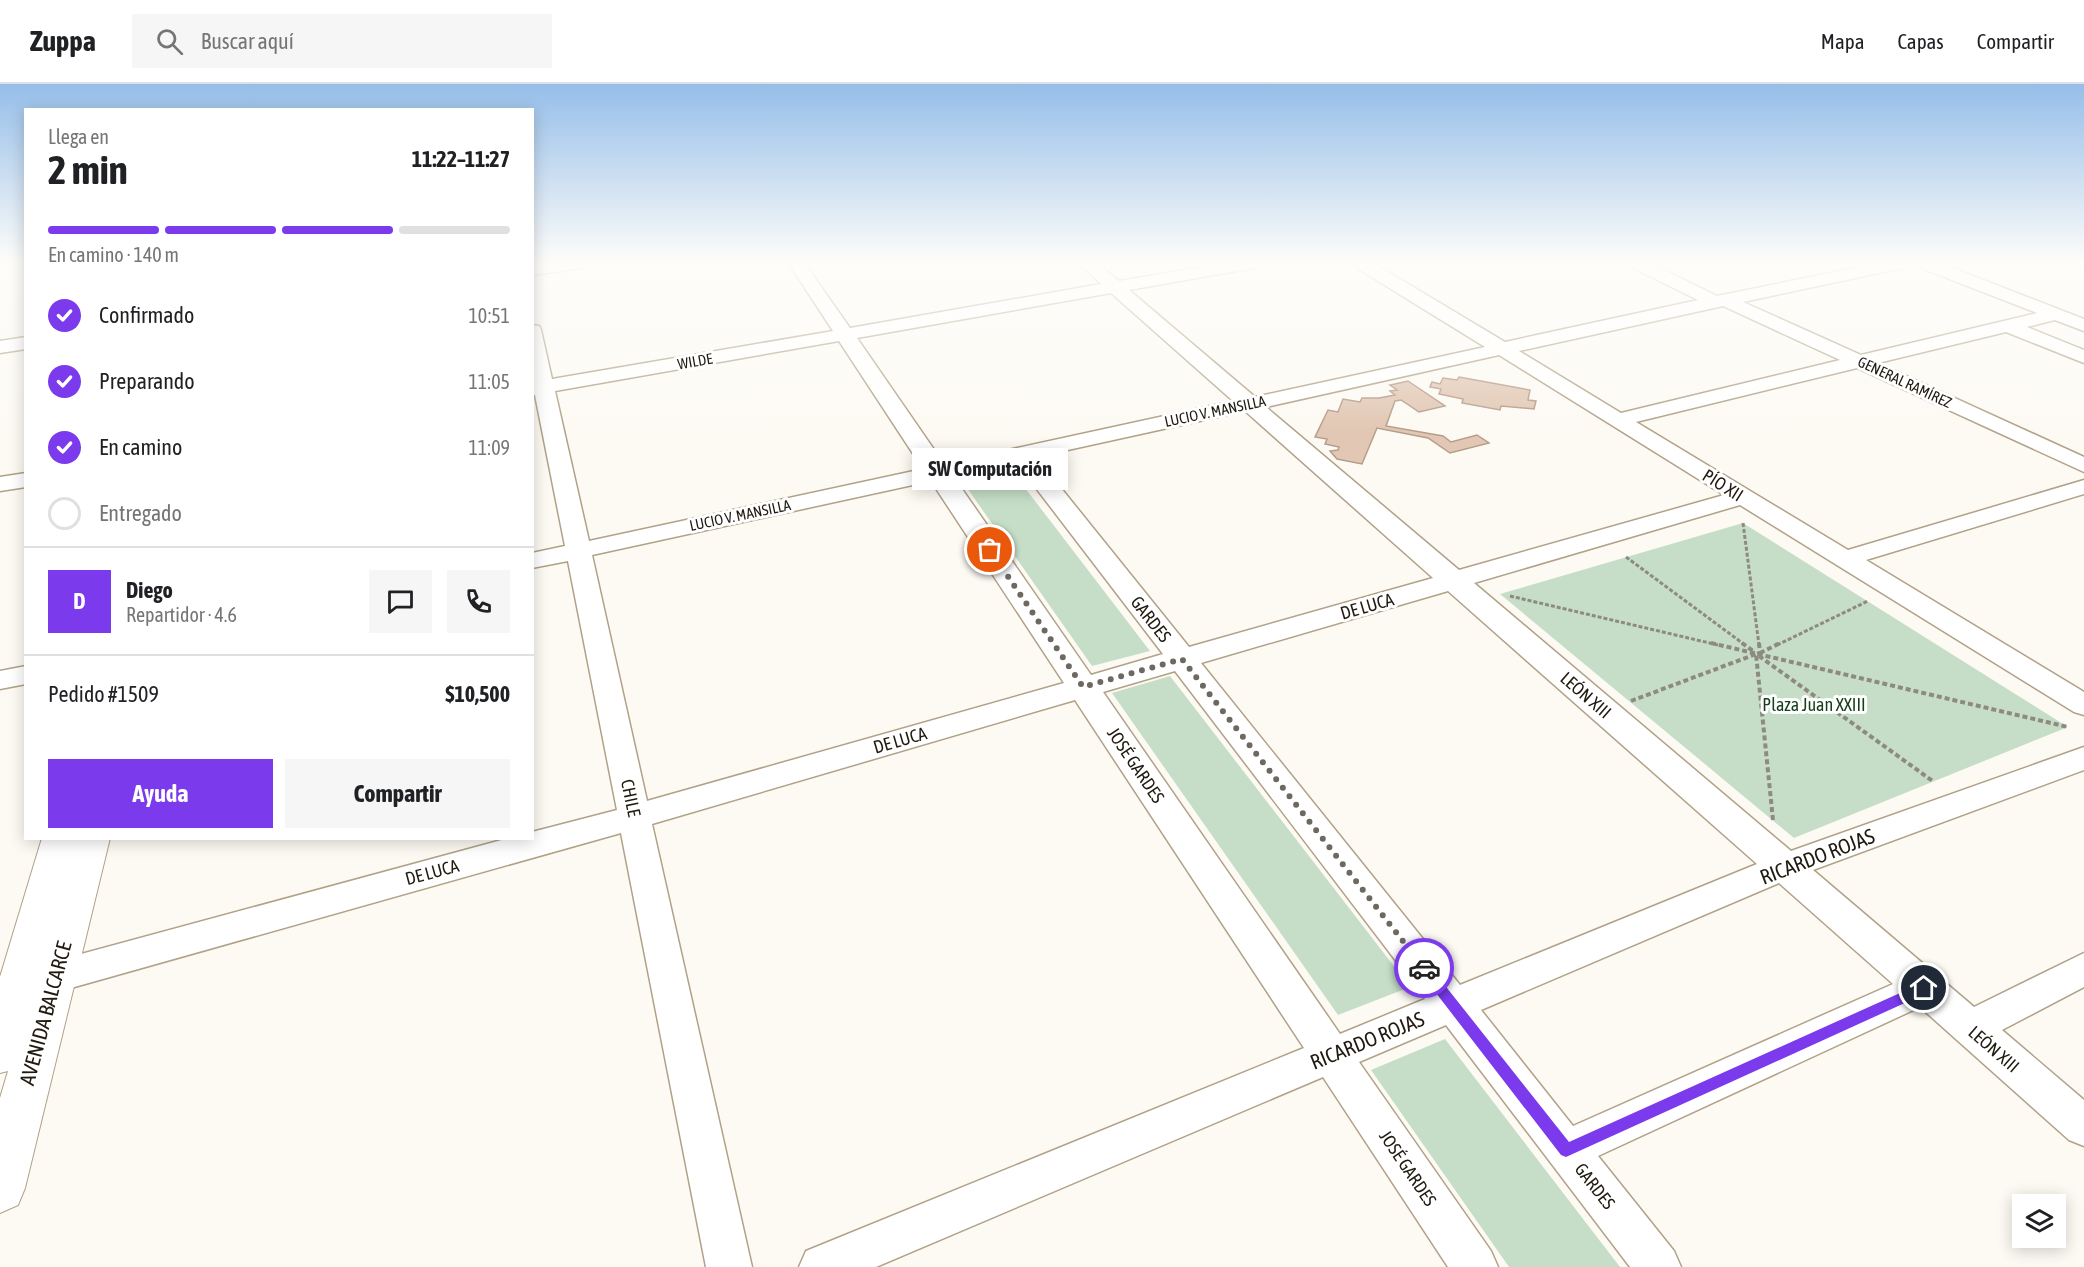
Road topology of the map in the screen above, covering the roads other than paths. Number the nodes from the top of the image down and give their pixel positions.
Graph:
1 (835, 319) edge
2 (930, 319) edge
3 (1152, 319) edge
4 (1454, 319) edge
5 (1635, 319) edge
6 (1763, 319) edge
7 (2036, 319) edge
8 (2070, 319) edge
9 (2084, 325) edge
10 (2008, 326) junction
11 (845, 334) junction
12 (24, 343) edge
13 (0, 347) edge
14 (1501, 348) junction
15 (534, 349) edge
16 (2084, 357) edge
17 (1862, 361) junction
18 (538, 388) edge
19 (1249, 404) junction
20 (1617, 420) junction
21 (1021, 453) junction
22 (2084, 465) edge
23 (938, 472) junction
24 (24, 480) edge
25 (0, 484) edge
26 (2084, 487) edge
27 (1743, 510) junction
28 (579, 550) junction
29 (1844, 559) junction
30 (534, 561) edge
31 (1454, 581) junction
32 (1182, 659) junction
33 (24, 675) edge
34 (0, 680) edge
35 (1083, 687) junction
36 (2084, 705) edge
37 (2076, 743) edge
38 (634, 816) junction
39 (61, 840) edge
40 (90, 840) edge
41 (1784, 867) junction
42 (2084, 969) edge
43 (25, 985) edge
44 (1924, 988) junction
45 (1453, 1005) junction
46 (1970, 1028) junction
47 (0, 1053) edge
48 (1331, 1055) junction
49 (2084, 1126) edge
50 (1566, 1150) junction
51 (0, 1188) edge
52 (729, 1267) edge
53 (822, 1267) edge
54 (1475, 1267) edge
55 (1658, 1267) edge

1 - 11 street, JOSÉ GARDES
2 - 11 street, WILDE
3 - 19 street, LEÓN XIII
4 - 14 street, PÍO XII
5 - 14 street, LUCIO V. MANSILLA
6 - 17 street, GENERAL RAMÍREZ
7 - 10 street
8 - 9 street
10 - 16 street
10 - 17 street
11 - 18 street, WILDE
11 - 23 street, JOSÉ GARDES
12 - 13 street
14 - 19 street, LUCIO V. MANSILLA
14 - 20 street, PÍO XII
15 - 18 street, CHILE
17 - 20 street
17 - 22 street, GENERAL RAMÍREZ
18 - 28 street, CHILE
19 - 21 street, LUCIO V. MANSILLA
19 - 31 street, LEÓN XIII
20 - 27 street, PÍO XII
21 - 23 street, LUCIO V. MANSILLA
21 - 32 street, GARDES
23 - 28 street, LUCIO V. MANSILLA
23 - 35 street, JOSÉ GARDES
24 - 25 street
26 - 29 street
27 - 29 street, PÍO XII
27 - 31 street, DE LUCA
28 - 30 street, LUCIO V. MANSILLA
28 - 38 street, CHILE
29 - 36 street, PÍO XII
31 - 32 street, DE LUCA
31 - 41 street, LEÓN XIII
32 - 35 street, DE LUCA
32 - 45 street, GARDES
33 - 34 street
35 - 38 street, DE LUCA
35 - 48 street, JOSÉ GARDES
37 - 41 street, RICARDO ROJAS
38 - 43 street, DE LUCA
38 - 52 street, CHILE
39 - 43 main road, AVENIDA BALCARCE
40 - 43 main road, AVENIDA BALCARCE
41 - 44 street, LEÓN XIII
41 - 45 street, RICARDO ROJAS
42 - 46 street
43 - 47 main road, AVENIDA BALCARCE
43 - 51 main road, AVENIDA BALCARCE
44 - 46 street, LEÓN XIII
44 - 50 street
45 - 48 street, RICARDO ROJAS
45 - 50 street, GARDES
46 - 49 street, LEÓN XIII
48 - 53 street, RICARDO ROJAS
48 - 54 street, JOSÉ GARDES
50 - 55 street, GARDES

